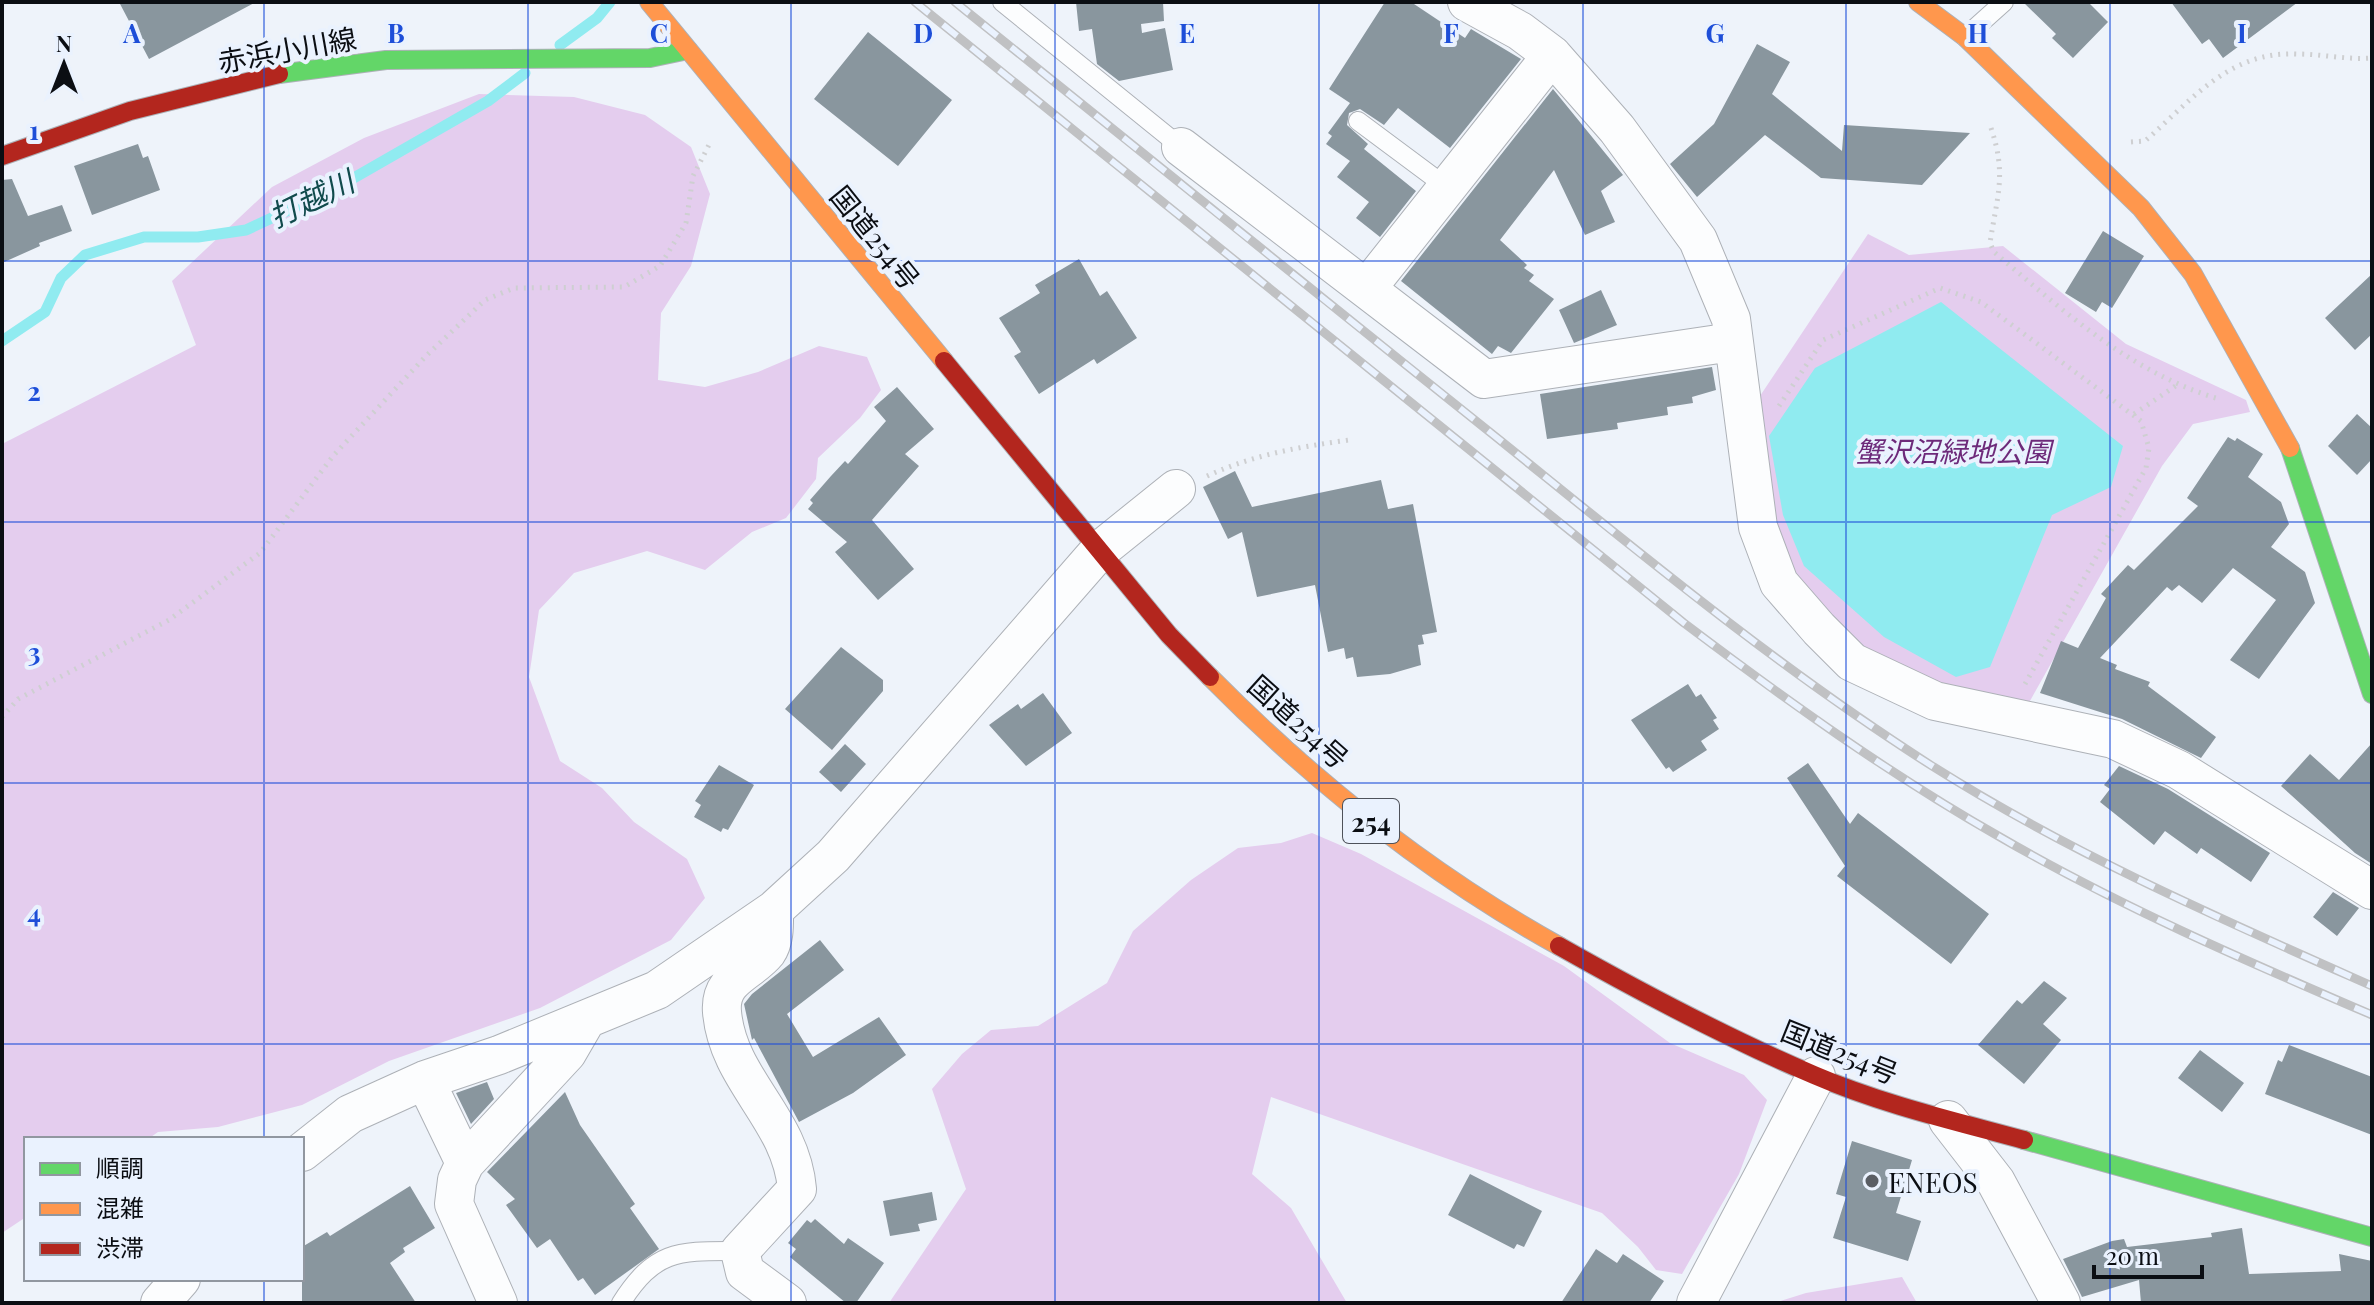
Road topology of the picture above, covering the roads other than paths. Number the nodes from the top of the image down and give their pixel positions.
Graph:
1 (1002, 2) edge
2 (1467, 2) edge
3 (1918, 2) edge
4 (2004, 2) edge
5 (660, 7) edge
6 (1965, 37) junction
7 (688, 50) junction
8 (1552, 55) junction
9 (1358, 121) dead end
10 (1181, 147) joint
11 (2, 156) edge
12 (1448, 188) junction
13 (1368, 287) junction
14 (1732, 342) junction
15 (1176, 489) road end
16 (1099, 551) junction
17 (2372, 694) edge
18 (2372, 890) edge
19 (774, 910) junction
20 (585, 1022) junction
21 (1816, 1076) junction
22 (425, 1080) junction
23 (1948, 1120) junction
24 (304, 1150) edge
25 (465, 1163) junction
26 (2372, 1237) edge
27 (740, 1251) junction
28 (179, 1281) edge
29 (160, 1303) edge
30 (498, 1303) edge
31 (621, 1303) edge
32 (787, 1303) edge
33 (1696, 1303) edge
34 (2061, 1303) edge

1 - 10 lane
2 - 8 street
3 - 6 main road
4 - 6 lane
5 - 7 main road, 国道254号 / 254
6 - 17 main road
7 - 11 main road, 赤浜小川線
7 - 16 main road, 国道254号 / 254
8 - 12 street
8 - 14 street
9 - 12 lane
10 - 13 street
12 - 13 street
13 - 14 street
14 - 18 street
15 - 16 street
16 - 19 street
16 - 21 main road, 国道254号 / 254
19 - 20 street
19 - 27 street
20 - 22 street
20 - 25 street
21 - 23 main road, 国道254号 / 254
21 - 33 street
22 - 24 street
22 - 25 street
23 - 26 main road, 国道254号 / 254
23 - 34 street
25 - 30 street
27 - 31 lane
27 - 32 street
28 - 29 street

